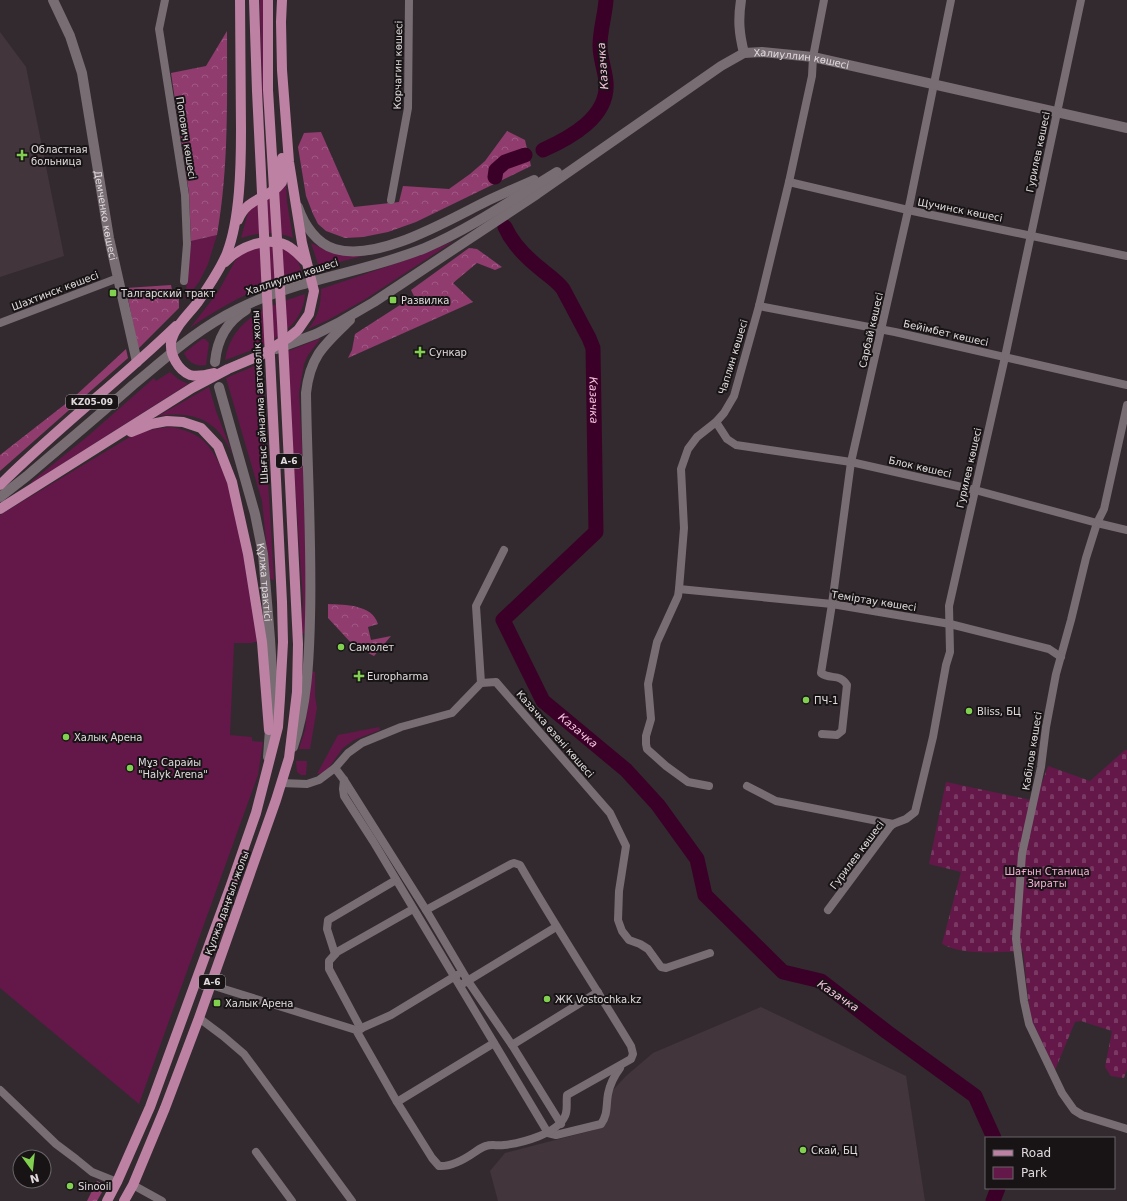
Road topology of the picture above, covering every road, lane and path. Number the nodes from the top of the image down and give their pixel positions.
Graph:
1 (53, 0) edge
2 (165, 0) edge
3 (240, 0) edge
4 (254, 0) edge
5 (268, 0) edge
6 (275, 0) edge
7 (282, 0) edge
8 (409, 0) edge
9 (741, 0) edge
10 (824, 0) edge
11 (951, 0) edge
12 (1081, 0) edge
13 (744, 53) junction
14 (813, 57) junction
15 (934, 85) junction
16 (1057, 113) junction
17 (1127, 128) edge
18 (625, 133) junction
19 (570, 164) junction
20 (789, 182) junction
21 (293, 192) junction
22 (391, 200) dead end
23 (908, 210) junction
24 (234, 229) junction
25 (1030, 235) junction
26 (1127, 256) edge
27 (308, 266) junction
28 (220, 267) junction
29 (118, 278) junction
30 (184, 281) dead end
31 (300, 285) junction
32 (374, 302) junction
33 (759, 306) junction
34 (183, 319) junction
35 (0, 323) edge
36 (882, 329) junction
37 (261, 355) junction
38 (1005, 357) junction
39 (137, 362) junction
40 (215, 362) dead end
41 (228, 369) junction
42 (1127, 385) edge
43 (219, 387) dead end
44 (1127, 405) edge
45 (716, 422) junction
46 (91, 451) junction
47 (851, 462) junction
48 (0, 485) edge
49 (975, 490) junction
50 (0, 498) edge
51 (0, 509) edge
52 (1096, 523) junction
53 (1127, 530) edge
54 (504, 550) dead end
55 (679, 589) junction
56 (282, 602) joint
57 (832, 604) junction
58 (950, 624) junction
59 (1061, 657) junction
60 (481, 683) junction
61 (269, 730) junction
62 (822, 734) dead end
63 (289, 758) junction
64 (335, 768) junction
65 (344, 780) junction
66 (264, 782) junction
67 (281, 782) junction
68 (709, 786) dead end
69 (747, 786) dead end
70 (893, 824) junction
71 (396, 880) junction
72 (413, 909) junction
73 (426, 910) junction
74 (828, 910) dead end
75 (556, 927) junction
76 (710, 953) dead end
77 (335, 954) junction
78 (463, 971) junction
79 (453, 977) junction
80 (468, 981) junction
81 (211, 985) junction
82 (459, 986) junction
83 (598, 992) junction
84 (199, 1018) junction
85 (359, 1029) junction
86 (494, 1043) junction
87 (512, 1045) junction
88 (622, 1066) junction
89 (0, 1090) edge
90 (397, 1102) junction
91 (561, 1124) junction
92 (1127, 1129) edge
93 (548, 1133) junction
94 (256, 1152) dead end
95 (117, 1182) junction
96 (133, 1185) junction
97 (107, 1201) edge
98 (124, 1201) edge
99 (162, 1201) edge
100 (292, 1201) edge
101 (352, 1201) edge

1 - 29 main road, Демченко көшесі
2 - 30 street, Попович көшесі
3 - 24 main road
4 - 56 main road, Шығыс айналма автокөлік жолы / A-6
5 - 63 main road, Құлжа даңғыл жолы / A-6
6 - 24 main road
7 - 21 main road
8 - 22 street, Корчагин көшесі
9 - 13 main road
10 - 14 street, Чаплин көшесі
11 - 15 street, Сарбай көшесі
12 - 16 street, Гурилев көшесі
13 - 14 main road, Халиуллин көшесі
13 - 18 main road, Халиуллин көшесі
14 - 15 main road, Халиуллин көшесі
14 - 20 street, Чаплин көшесі
15 - 16 main road, Халиуллин көшесі
15 - 23 street, Сарбай көшесі
16 - 17 main road, Халиуллин көшесі
16 - 25 street, Гурилев көшесі
18 - 19 main road, Халлиулин көшесі
18 - 32 main road, Халиуллин көшесі
19 - 21 main road
19 - 31 main road, Халлиулин көшесі
20 - 23 street, Щучинск көшесі
20 - 33 street, Чаплин көшесі
21 - 27 main road
23 - 25 street, Щучинск көшесі
23 - 36 street, Сарбай көшесі
24 - 28 main road
25 - 26 street, Щучинск көшесі
25 - 38 street, Гурилев көшесі
27 - 28 main road
27 - 37 main road
28 - 34 main road
29 - 35 street, Шахтинск көшесі
29 - 39 main road, Демченко көшесі
31 - 40 main road
31 - 50 main road, Халлиулин көшесі
32 - 37 main road
32 - 63 main road
33 - 36 street, Бейімбет көшесі
33 - 45 street, Чаплин көшесі
34 - 39 main road, KZ05-09
34 - 41 main road
36 - 38 street, Бейімбет көшесі
36 - 47 street, Сарбай көшесі
37 - 41 main road
38 - 42 street, Бейімбет көшесі
38 - 49 street, Гурилев көшесі
39 - 48 main road, KZ05-09
41 - 46 main road
43 - 61 main road, Құлжа трактісі
44 - 52 street, Кабілов көшесі
45 - 47 street, Блок көшесі
45 - 55 street, Чаплин көшесі
46 - 51 main road
46 - 61 main road
47 - 49 street, Блок көшесі
47 - 57 street, Сарбай көшесі
49 - 52 street, Блок көшесі
49 - 58 street, Гурилев көшесі
52 - 53 street, Блок көшесі
52 - 59 street, Кабілов көшесі
54 - 60 street
55 - 57 street, Теміртау көшесі
55 - 68 street, Чаплин көшесі
56 - 66 main road, Құлжа даңғыл жолы / A-6
57 - 58 street, Теміртау көшесі
57 - 62 street, Сарбай көшесі
58 - 59 street, Теміртау көшесі
58 - 70 street, Гурилев көшесі
59 - 92 street, Кабілов көшесі
60 - 64 street
60 - 76 street, Казачка өзені көшесі
61 - 66 main road, Құлжа трактісі
63 - 67 main road, Құлжа даңғыл жолы / A-6
64 - 65 street
64 - 67 street
65 - 71 street
65 - 73 street
66 - 95 main road, Құлжа даңғыл жолы / A-6
67 - 81 main road, Құлжа даңғыл жолы / A-6
69 - 70 street
70 - 74 street, Гурилев көшесі
71 - 72 street
71 - 77 street
72 - 77 street
72 - 79 street
73 - 75 street
73 - 78 street
75 - 80 street
75 - 83 street
77 - 85 street
78 - 79 street
78 - 80 street
79 - 82 street
79 - 85 street
80 - 82 street
80 - 87 street
81 - 84 main road, Құлжа даңғыл жолы / A-6
81 - 85 street
82 - 86 street
83 - 87 street
83 - 88 street
84 - 96 main road, Құлжа даңғыл жолы / A-6
84 - 101 street
85 - 90 street
86 - 90 street
86 - 93 street
87 - 91 street
88 - 91 street
88 - 93 street
89 - 95 street
90 - 93 street
91 - 93 street
94 - 100 street
95 - 97 main road, Құлжа даңғыл жолы / A-6
96 - 98 main road, Құлжа даңғыл жолы / A-6
96 - 99 street

